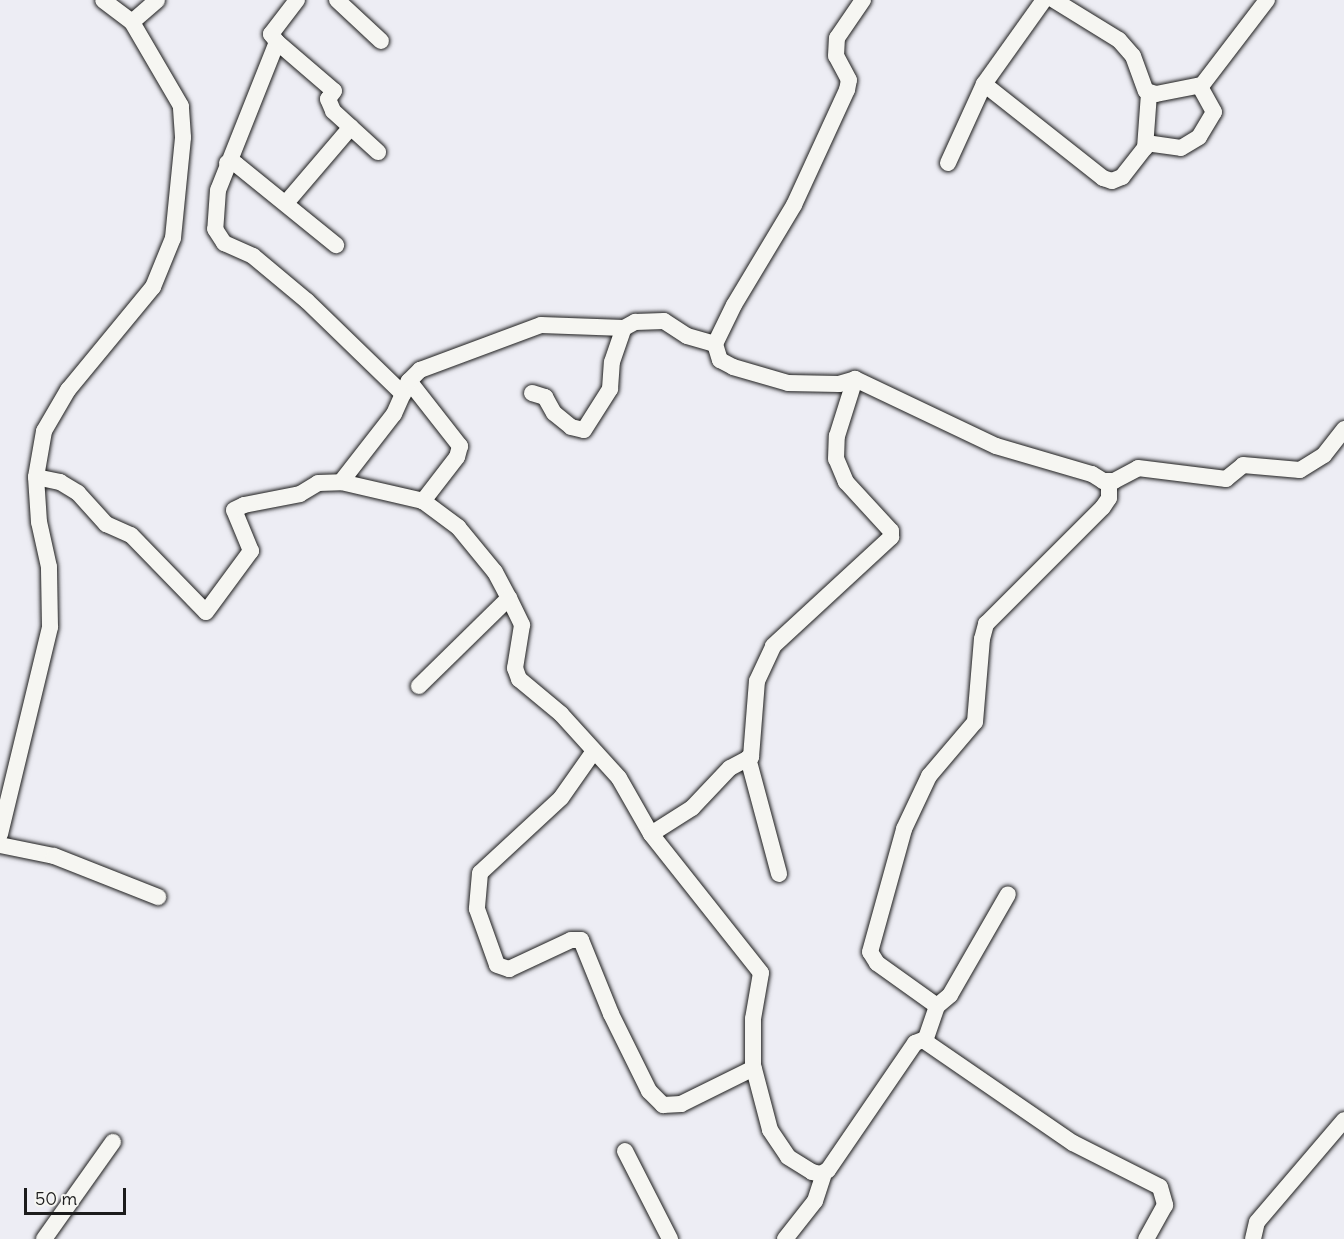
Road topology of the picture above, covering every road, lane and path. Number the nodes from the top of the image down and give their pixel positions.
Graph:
1 (103, 0) edge
2 (158, 0) edge
3 (297, 0) edge
4 (337, 0) edge
5 (863, 0) edge
6 (1044, 0) edge
7 (1054, 0) edge
8 (1267, 0) edge
9 (132, 21) junction
10 (381, 41) dead end
11 (277, 42) junction
12 (984, 84) junction
13 (1200, 87) junction
14 (1149, 93) junction
15 (351, 127) junction
16 (1146, 143) junction
17 (378, 152) dead end
18 (227, 163) junction
19 (948, 163) dead end
20 (286, 203) junction
21 (336, 245) dead end
22 (624, 328) junction
23 (715, 344) junction
24 (855, 379) junction
25 (406, 387) junction
26 (532, 393) dead end
27 (1344, 429) edge
28 (36, 477) junction
29 (341, 482) junction
30 (1109, 482) junction
31 (423, 501) junction
32 (509, 598) junction
33 (419, 686) dead end
34 (594, 751) junction
35 (748, 758) junction
36 (0, 834) edge
37 (651, 834) junction
38 (0, 845) edge
39 (779, 874) dead end
40 (1008, 894) dead end
41 (158, 897) dead end
42 (937, 1006) junction
43 (925, 1041) junction
44 (754, 1068) junction
45 (1344, 1120) edge
46 (113, 1142) dead end
47 (625, 1151) dead end
48 (824, 1173) junction
49 (669, 1238) edge
50 (44, 1239) edge
51 (785, 1239) edge
52 (1146, 1239) edge
53 (1252, 1239) edge

1 - 9 street
2 - 9 street
3 - 11 street
4 - 10 street
5 - 23 street
6 - 12 street
7 - 14 street
8 - 13 street
9 - 28 street
11 - 15 street
11 - 18 street
12 - 16 street
12 - 19 street
13 - 14 street
13 - 16 street
14 - 16 street
15 - 17 street
15 - 20 street
18 - 20 street
18 - 25 street
20 - 21 street
22 - 23 street
22 - 25 street
22 - 26 street
23 - 24 street
24 - 30 street
24 - 35 street
25 - 29 street
25 - 31 street
27 - 30 street
28 - 29 street
28 - 36 street
29 - 31 street
30 - 42 street
31 - 32 street
32 - 33 street
32 - 34 street
34 - 37 street
34 - 44 street
35 - 37 street
35 - 39 street
37 - 44 street
38 - 41 street
40 - 42 street
42 - 43 street
43 - 48 street
43 - 52 street
44 - 48 street
45 - 53 street
46 - 50 street
47 - 49 street
48 - 51 street

